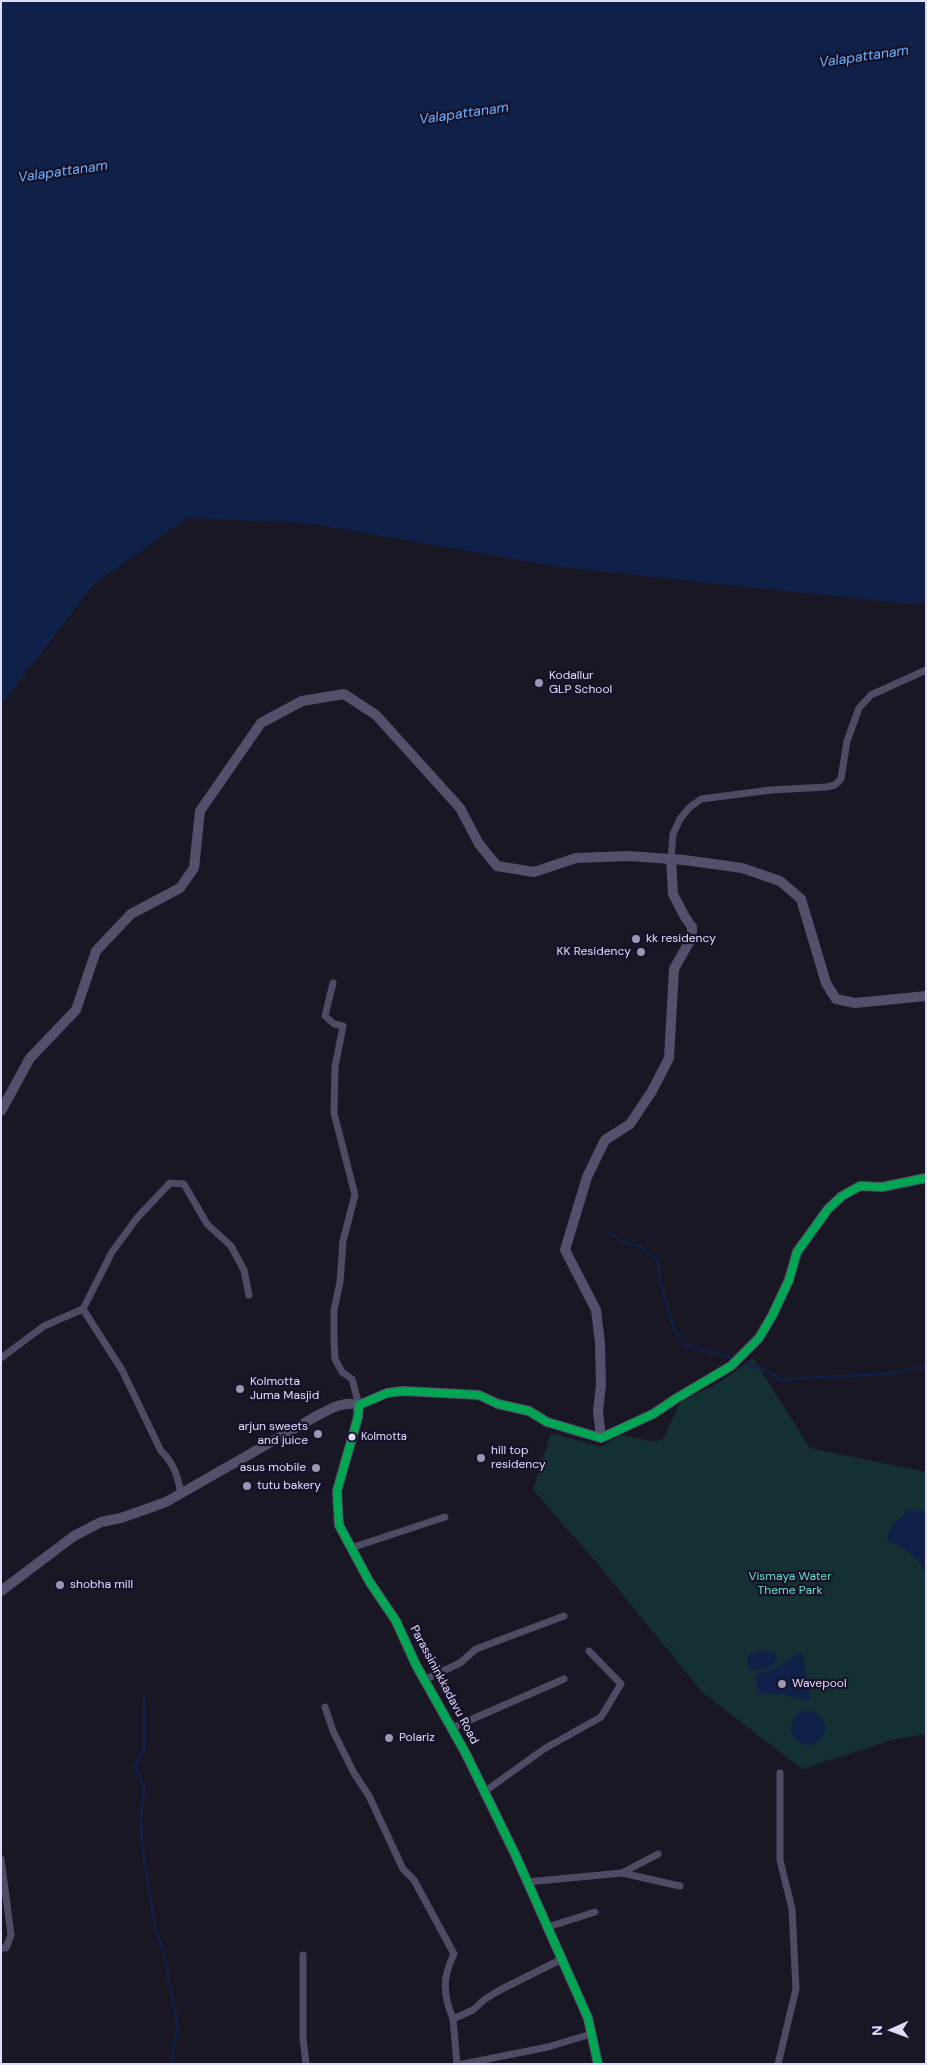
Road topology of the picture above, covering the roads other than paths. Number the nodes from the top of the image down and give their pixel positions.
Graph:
1 (926, 670) edge
2 (671, 859) junction
3 (333, 983) dead end
4 (926, 996) edge
5 (1, 1111) edge
6 (926, 1178) edge
7 (249, 1295) dead end
8 (83, 1309) junction
9 (1, 1358) edge
10 (359, 1405) junction
11 (601, 1438) junction
12 (181, 1494) junction
13 (445, 1518) dead end
14 (350, 1548) junction
15 (1, 1591) edge
16 (564, 1616) dead end
17 (590, 1651) dead end
18 (424, 1680) junction
19 (564, 1680) dead end
20 (325, 1707) dead end
21 (452, 1728) junction
22 (780, 1773) dead end
23 (484, 1792) junction
24 (658, 1854) dead end
25 (1, 1859) edge
26 (622, 1873) junction
27 (527, 1882) junction
28 (680, 1886) dead end
29 (595, 1912) dead end
30 (548, 1927) junction
31 (1, 1948) edge
32 (303, 1955) dead end
33 (562, 1959) junction
34 (453, 2019) junction
35 (591, 2034) junction
36 (306, 2064) edge
37 (457, 2064) edge
38 (463, 2064) edge
39 (598, 2064) edge
40 (778, 2064) edge

1 - 2 street
2 - 4 street
2 - 5 street
2 - 11 street
3 - 10 street
6 - 11 street
7 - 8 street
8 - 9 street
8 - 12 street
10 - 11 street
10 - 12 street
10 - 14 street, Parassininkkadavu Road
12 - 15 street
13 - 14 street
14 - 18 street, Parassininkkadavu Road
16 - 18 street
17 - 23 street
18 - 21 street, Parassininkkadavu Road
19 - 21 street
20 - 34 street
21 - 23 street, Parassininkkadavu Road
22 - 40 street
23 - 27 street, Parassininkkadavu Road
24 - 26 street
25 - 31 street
26 - 27 street
26 - 28 street
27 - 30 street, Parassininkkadavu Road
29 - 30 street
30 - 33 street, Parassininkkadavu Road
32 - 36 street
33 - 34 street
33 - 35 street, Parassininkkadavu Road
34 - 37 street
35 - 38 street
35 - 39 street, Parassininkkadavu Road

